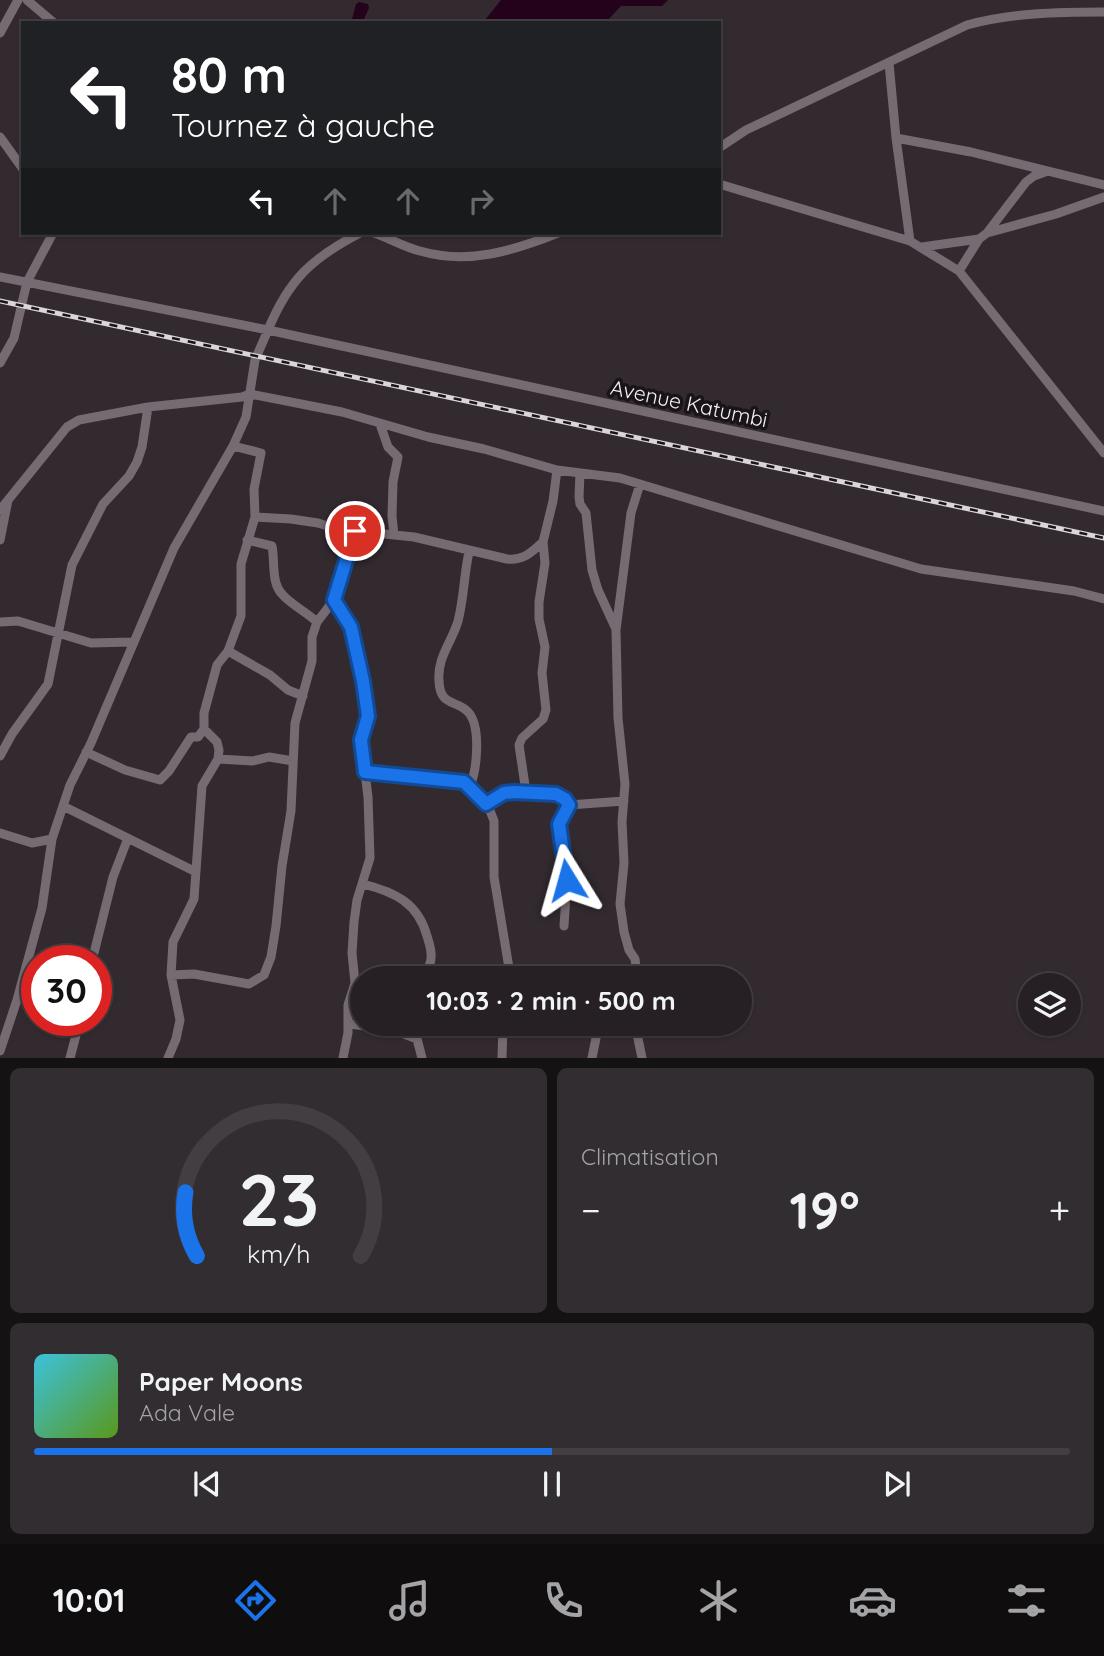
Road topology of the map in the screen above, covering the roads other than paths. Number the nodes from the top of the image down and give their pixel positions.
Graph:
1 (18, 0) edge
2 (26, 0) edge
3 (1104, 12) edge
4 (52, 21) edge
5 (0, 33) edge
6 (889, 62) junction
7 (0, 137) edge
8 (896, 138) junction
9 (721, 147) edge
10 (21, 166) edge
11 (1047, 172) junction
12 (721, 185) edge
13 (1104, 185) edge
14 (1104, 197) edge
15 (52, 235) edge
16 (357, 235) edge
17 (379, 235) edge
18 (552, 235) edge
19 (983, 236) junction
20 (910, 241) junction
21 (922, 247) junction
22 (959, 271) junction
23 (0, 277) edge
24 (27, 282) junction
25 (268, 330) junction
26 (0, 363) edge
27 (250, 394) junction
28 (148, 407) junction
29 (380, 424) junction
30 (233, 446) junction
31 (1104, 453) edge
32 (557, 470) junction
33 (580, 473) junction
34 (640, 484) junction
35 (9, 499) junction
36 (0, 510) edge
37 (1104, 511) edge
38 (255, 517) junction
39 (355, 531) junction
40 (394, 535) junction
41 (0, 540) edge
42 (247, 540) junction
43 (543, 542) junction
44 (469, 552) junction
45 (1104, 598) edge
46 (334, 600) junction
47 (1, 621) edge
48 (317, 622) junction
49 (616, 630) junction
50 (58, 633) junction
51 (132, 642) junction
52 (228, 651) junction
53 (303, 696) junction
54 (204, 729) junction
55 (86, 752) junction
56 (0, 756) edge
57 (218, 758) junction
58 (293, 761) junction
59 (365, 772) junction
60 (470, 786) junction
61 (526, 792) junction
62 (624, 801) junction
63 (486, 804) junction
64 (569, 805) junction
65 (63, 806) junction
66 (0, 832) edge
67 (128, 838) junction
68 (52, 839) junction
69 (196, 872) junction
70 (363, 884) junction
71 (564, 926) dead end
72 (96, 945) edge
73 (429, 966) edge
74 (509, 966) edge
75 (636, 966) edge
76 (172, 975) junction
77 (349, 1024) junction
78 (76, 1036) edge
79 (417, 1036) edge
80 (503, 1036) edge
81 (596, 1036) edge
82 (637, 1036) edge
83 (417, 1039) junction
84 (0, 1051) edge
85 (70, 1058) edge
86 (168, 1058) edge
87 (343, 1058) edge
88 (422, 1058) edge
89 (502, 1058) edge
90 (592, 1058) edge
91 (642, 1058) edge

1 - 5 street
2 - 4 street
3 - 6 street
6 - 8 street
6 - 9 street
7 - 10 street
8 - 11 street
8 - 20 street
11 - 13 street
11 - 19 street
12 - 20 street
14 - 19 street
15 - 24 street
16 - 25 street
17 - 18 street
19 - 21 street
19 - 22 street
20 - 21 street
21 - 22 street
22 - 31 street
23 - 24 street, Avenue Katumbi
24 - 25 street, Avenue Katumbi
24 - 26 street
25 - 27 street
25 - 37 street, Avenue Katumbi
27 - 28 street
27 - 29 street
27 - 30 street
28 - 35 street
28 - 50 street
29 - 32 street
29 - 40 street
30 - 38 street
30 - 51 street
32 - 33 street
32 - 43 street
33 - 34 street
33 - 49 street
34 - 45 street
34 - 49 street
35 - 36 street
35 - 41 street
38 - 39 street
38 - 42 street
39 - 40 street
39 - 46 street
40 - 44 street
42 - 48 street
42 - 52 street
43 - 44 street
43 - 61 street
44 - 60 street
46 - 48 street
46 - 59 street
47 - 50 street
48 - 53 street
49 - 62 street
50 - 51 street
50 - 56 street
51 - 55 street
52 - 53 street
52 - 54 street
53 - 58 street
54 - 55 street
54 - 57 street
55 - 65 street
57 - 58 street
57 - 69 street
58 - 76 street
59 - 60 street
59 - 70 street
60 - 63 street
61 - 63 street
61 - 64 street
62 - 64 street
62 - 75 street
63 - 74 street
64 - 71 street
65 - 67 street
65 - 68 street
66 - 68 street
67 - 69 street
67 - 72 street
68 - 84 street
69 - 76 street
70 - 73 street
70 - 77 street
76 - 86 street
77 - 83 street
77 - 87 street
78 - 85 street
79 - 83 street
80 - 89 street
81 - 90 street
82 - 91 street
83 - 88 street

